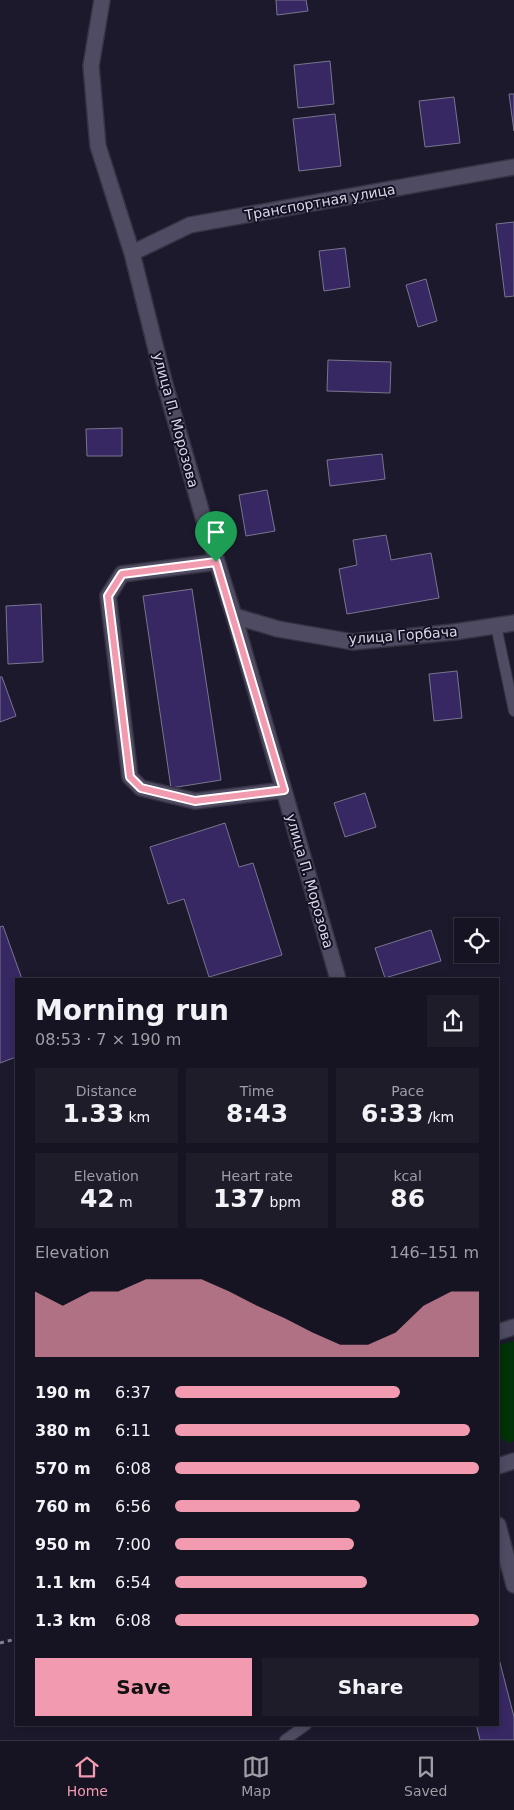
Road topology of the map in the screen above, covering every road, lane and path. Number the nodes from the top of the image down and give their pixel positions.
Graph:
1 (102, 0) edge
2 (514, 167) edge
3 (132, 252) junction
4 (216, 562) junction
5 (234, 616) junction
6 (514, 623) edge
7 (496, 626) junction
8 (514, 711) edge
9 (284, 790) junction
10 (338, 978) edge
11 (514, 1327) edge
12 (499, 1332) edge
13 (514, 1462) edge
14 (499, 1466) edge
15 (499, 1534) edge
16 (501, 1553) edge
17 (514, 1585) edge
18 (15, 1639) edge
19 (0, 1643) edge
20 (305, 1726) edge
21 (285, 1740) edge

1 - 3 street, улица П. Морозова
2 - 3 street, Транспортная улица
3 - 4 street, улица П. Морозова
4 - 5 street, улица П. Морозова
4 - 9 street
5 - 7 street, улица Горбача
5 - 9 street, улица П. Морозова
6 - 7 street, улица Горбача
7 - 8 lane
9 - 10 street, улица П. Морозова
11 - 12 street
13 - 14 street
15 - 16 street
16 - 17 street
18 - 19 path
20 - 21 lane

